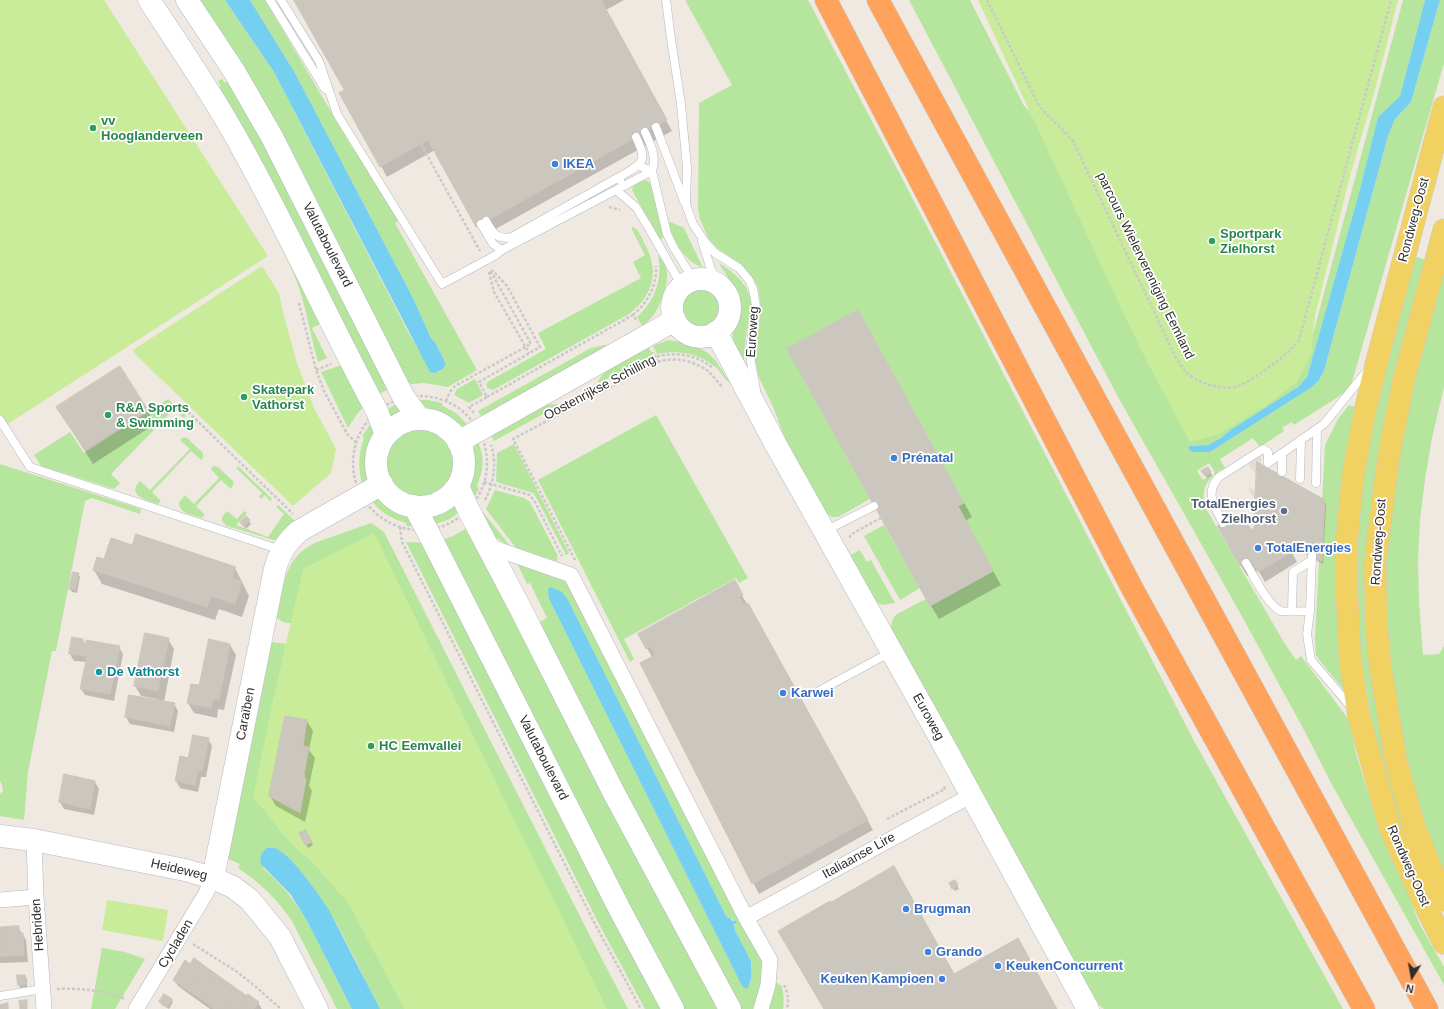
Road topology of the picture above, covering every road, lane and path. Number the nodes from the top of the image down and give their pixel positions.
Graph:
1 (149, 0) edge
2 (188, 0) edge
3 (270, 0) edge
4 (281, 0) edge
5 (666, 0) edge
6 (826, 0) edge
7 (878, 0) edge
8 (987, 0) edge
9 (1391, 0) edge
10 (333, 102) junction
11 (1444, 107) edge
12 (656, 127) dead end
13 (646, 132) dead end
14 (636, 137) dead end
15 (421, 144) dead end
16 (639, 166) junction
17 (652, 171) junction
18 (621, 176) junction
19 (616, 190) junction
20 (686, 205) junction
21 (606, 207) dead end
22 (624, 212) dead end
23 (1444, 230) edge
24 (700, 235) junction
25 (502, 250) junction
26 (655, 260) dead end
27 (486, 263) junction
28 (715, 282) junction
29 (687, 283) junction
30 (299, 301) dead end
31 (633, 315) junction
32 (675, 320) junction
33 (716, 332) junction
34 (645, 337) junction
35 (525, 347) junction
36 (529, 353) dead end
37 (655, 356) junction
38 (1378, 357) junction
39 (335, 362) dead end
40 (638, 365) dead end
41 (316, 370) junction
42 (715, 370) dead end
43 (487, 397) dead end
44 (404, 398) junction
45 (446, 401) junction
46 (181, 405) dead end
47 (377, 411) junction
48 (420, 419) junction
49 (0, 420) edge
50 (766, 426) junction
51 (527, 427) dead end
52 (1317, 429) junction
53 (478, 430) junction
54 (386, 435) junction
55 (513, 435) dead end
56 (1301, 440) junction
57 (458, 442) junction
58 (357, 443) junction
59 (492, 447) dead end
60 (486, 451) junction
61 (1282, 453) junction
62 (1282, 472) dead end
63 (1300, 479) dead end
64 (484, 482) junction
65 (1316, 483) dead end
66 (382, 484) junction
67 (458, 486) junction
68 (362, 495) junction
69 (414, 506) junction
70 (874, 506) dead end
71 (468, 510) junction
72 (1222, 523) dead end
73 (306, 526) junction
74 (400, 527) junction
75 (427, 530) junction
76 (825, 531) junction
77 (488, 546) junction
78 (282, 551) junction
79 (1246, 563) dead end
80 (571, 574) junction
81 (1292, 610) junction
82 (1310, 611) junction
83 (892, 651) junction
84 (817, 692) dead end
85 (1359, 717) junction
86 (941, 782) dead end
87 (972, 794) junction
88 (887, 819) dead end
89 (0, 836) edge
90 (34, 840) junction
91 (213, 878) junction
92 (36, 898) junction
93 (0, 900) edge
94 (1444, 900) edge
95 (746, 918) junction
96 (180, 936) junction
97 (1444, 943) edge
98 (42, 989) junction
99 (0, 996) edge
100 (139, 1008) edge
101 (44, 1009) edge
102 (281, 1009) edge
103 (317, 1009) edge
104 (641, 1009) edge
105 (673, 1009) edge
106 (730, 1009) edge
107 (760, 1009) edge
108 (1088, 1009) edge
109 (1364, 1009) edge
110 (1427, 1009) edge

1 - 47 main road
2 - 44 main road, Valutaboulevard
3 - 10 lane
4 - 10 lane
5 - 20 lane
6 - 109 highway
7 - 110 highway
8 - 9 path, parcours Wielervereniging Eemland
10 - 27 lane
11 - 38 main road, Rondweg-Oost
12 - 20 lane, Euroweg
13 - 17 lane
14 - 16 lane
15 - 27 path
16 - 17 lane
16 - 18 lane
17 - 19 lane
17 - 29 lane
18 - 19 lane
18 - 25 lane
19 - 25 lane
19 - 29 lane
20 - 24 lane, Euroweg
21 - 22 path
23 - 94 main road, Rondweg-Oost
24 - 28 lane, Euroweg
24 - 50 lane, Euroweg
25 - 27 lane
26 - 31 path
27 - 35 path
27 - 35 path
28 - 29 main road
28 - 33 main road, Euroweg
29 - 32 main road
30 - 41 path
31 - 34 path
31 - 43 path
32 - 33 main road
32 - 34 main road, Oostenrijkse Schilling
33 - 50 main road, Euroweg
34 - 37 path
34 - 53 main road, Oostenrijkse Schilling
35 - 36 path
35 - 45 path
37 - 40 path, Oostenrijkse Schilling
37 - 42 path, Oostenrijkse Schilling
37 - 80 path
38 - 52 lane, Rondweg-Oost
38 - 85 main road, Rondweg-Oost
39 - 41 path
41 - 58 path
44 - 45 path
44 - 47 path
44 - 48 main road, Valutaboulevard
45 - 53 path
46 - 73 path
47 - 54 main road
47 - 58 path
48 - 54 main road
48 - 57 main road
49 - 78 lane
50 - 76 main road, Euroweg
51 - 55 path
52 - 56 lane, Rondweg-Oost
52 - 65 lane
53 - 57 main road, Oostenrijkse Schilling
53 - 60 path
54 - 66 main road
56 - 61 lane, Rondweg-Oost
56 - 63 lane
57 - 67 main road
58 - 68 path
59 - 60 path
60 - 64 path
61 - 62 lane
61 - 72 lane, Rondweg-Oost
64 - 71 path
64 - 80 path
66 - 68 main road, Caraïben
66 - 69 main road
67 - 69 main road
67 - 71 main road
68 - 73 main road, Caraïben
68 - 74 path
69 - 75 main road, Valutaboulevard
70 - 76 lane
71 - 75 path
71 - 77 main road
73 - 78 main road, Caraïben
74 - 75 path
74 - 104 path
75 - 105 main road, Valutaboulevard
76 - 83 main road, Euroweg
77 - 80 street
77 - 106 main road
78 - 91 main road, Caraïben
79 - 81 lane
80 - 95 street
81 - 82 lane
81 - 82 lane, Rondweg-Oost
82 - 85 lane, Rondweg-Oost
83 - 84 lane
83 - 87 main road, Euroweg
85 - 97 main road, Rondweg-Oost
86 - 88 path
87 - 95 street, Italiaanse Lire
87 - 108 main road, Euroweg
89 - 90 main road, Heideweg
90 - 91 main road, Heideweg
90 - 92 street, Hebriden
91 - 96 street, Cycladen
91 - 103 main road, Heideweg
92 - 93 street
92 - 98 street, Hebriden
95 - 107 street
96 - 100 street, Cycladen
96 - 102 path
98 - 99 lane
98 - 100 path
98 - 101 street, Hebriden

